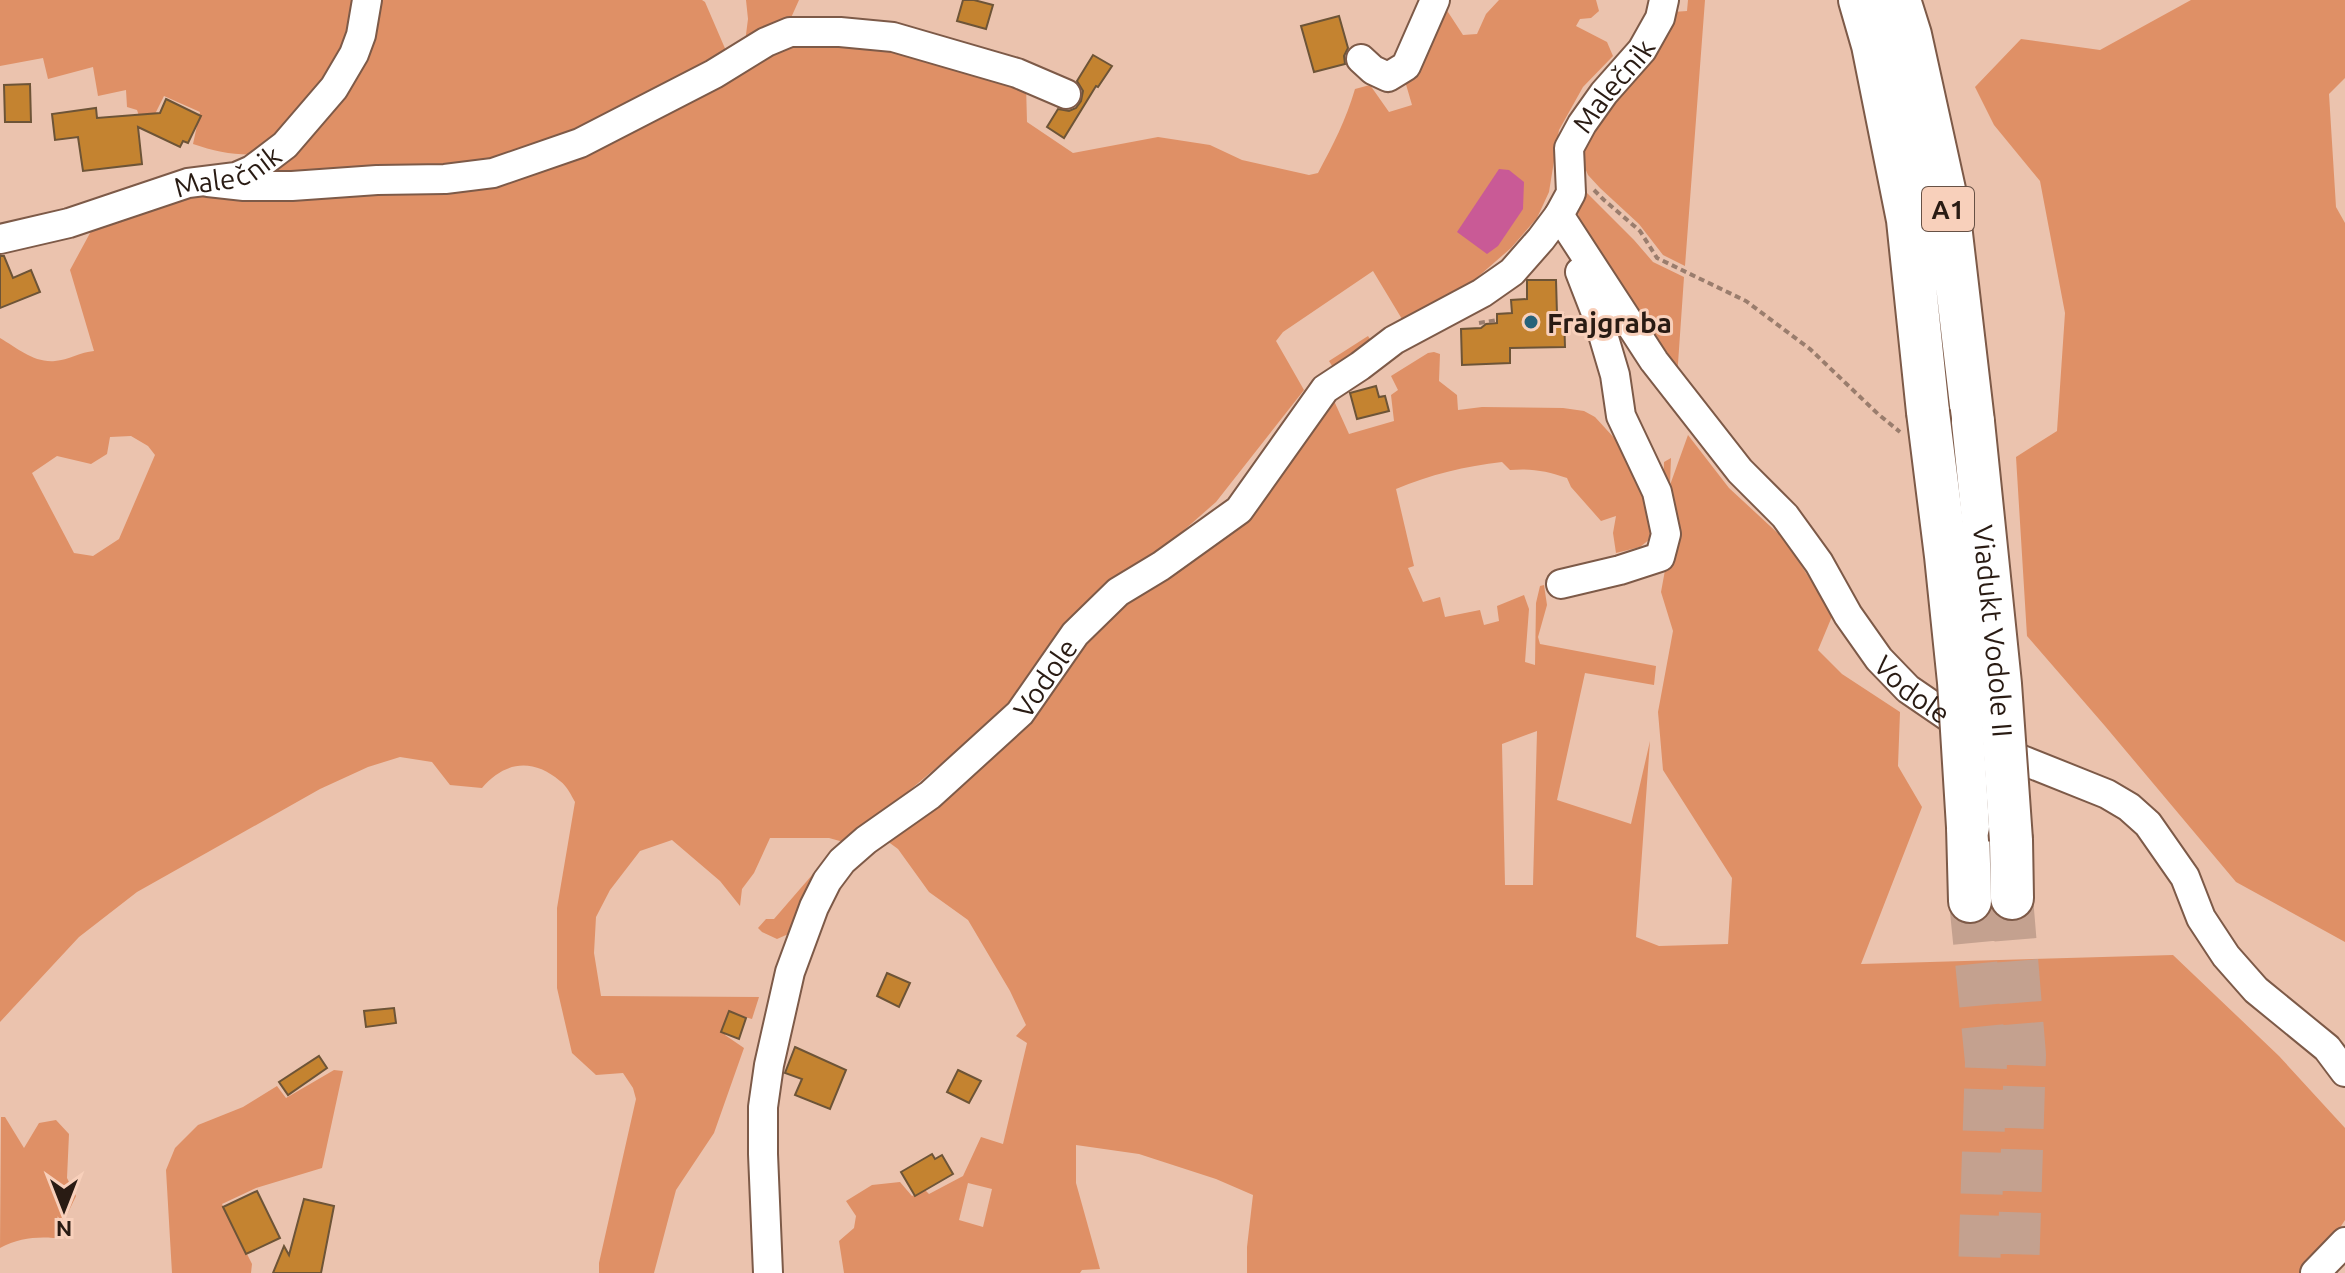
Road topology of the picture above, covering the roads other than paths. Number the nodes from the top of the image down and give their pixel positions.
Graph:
1 (367, 0) edge
2 (1435, 0) edge
3 (1664, 0) edge
4 (1860, 0) edge
5 (1899, 0) edge
6 (1361, 59) dead end
7 (1066, 94) dead end
8 (208, 182) junction
9 (1559, 215) junction
10 (0, 239) edge
11 (1561, 584) dead end
12 (2012, 898) tunnel mouth
13 (1970, 901) tunnel mouth
14 (2345, 1072) edge
15 (2345, 1242) edge
16 (768, 1273) edge
17 (2315, 1273) edge

1 - 8 street, Malečnik
2 - 6 street
3 - 9 street, Malečnik
4 - 13 highway, Viadukt Vodole II / A1, bridge
5 - 12 highway, Viadukt Vodole II / A1, bridge
7 - 8 street
8 - 10 street, Malečnik
9 - 11 street
9 - 14 street, Vodole
9 - 16 street, Vodole
15 - 17 street

